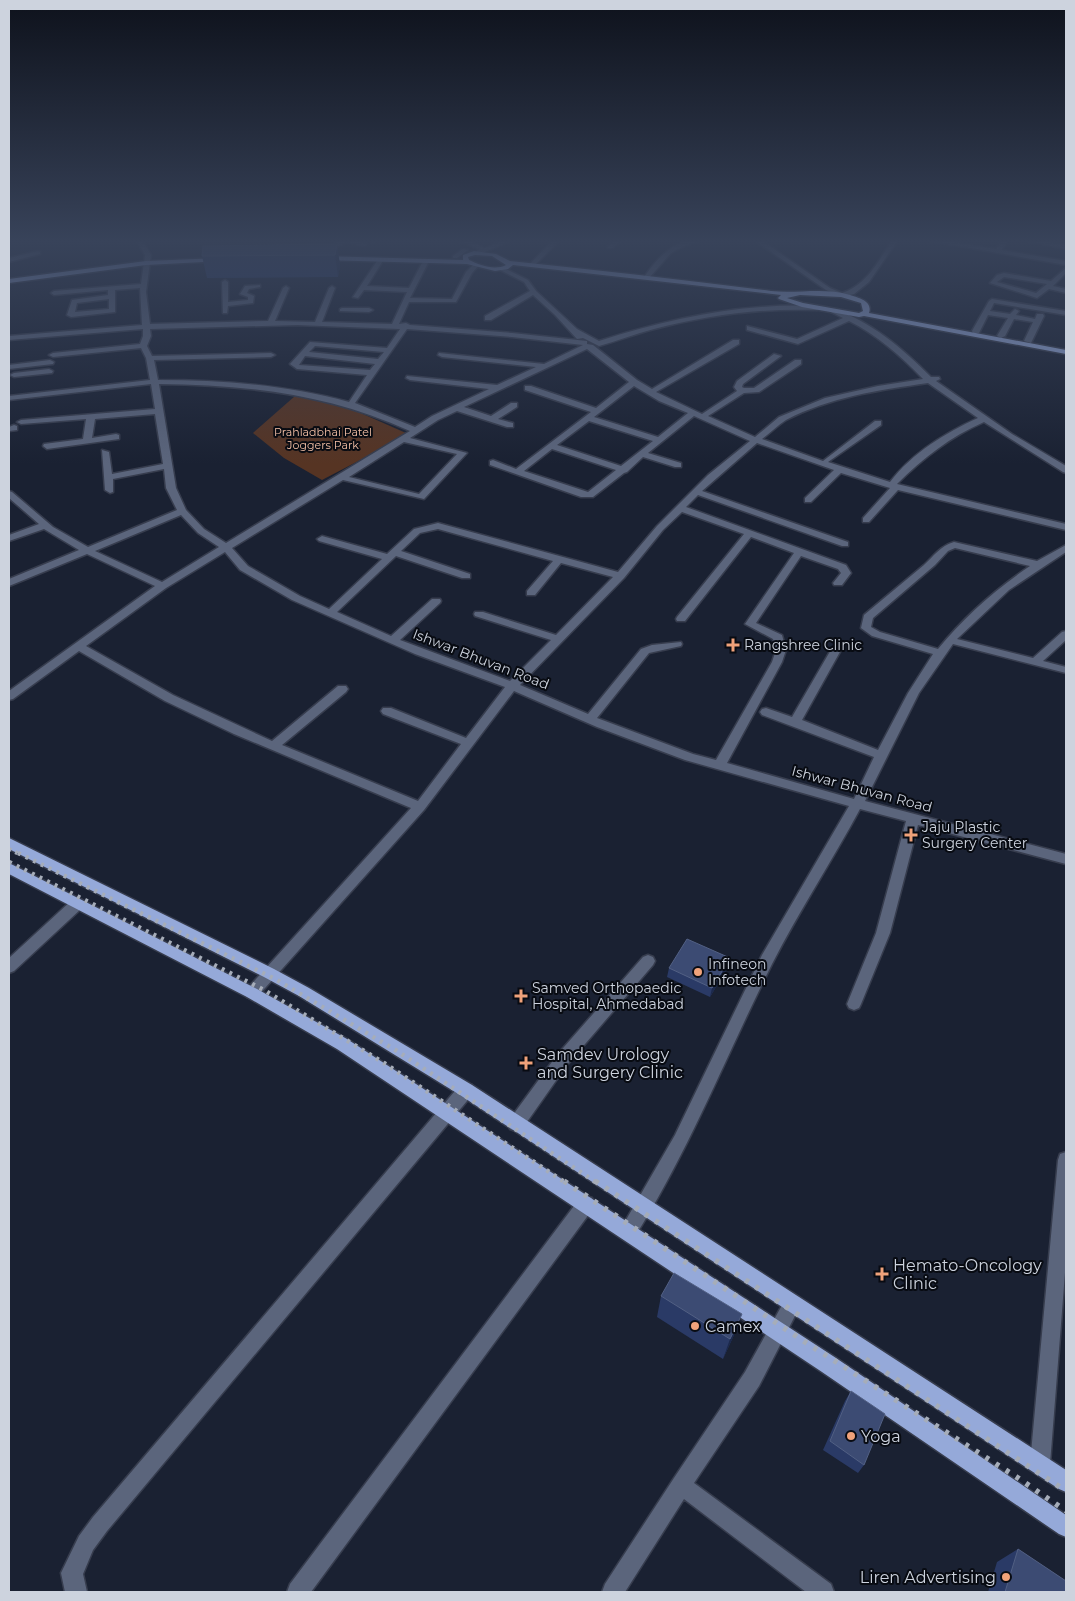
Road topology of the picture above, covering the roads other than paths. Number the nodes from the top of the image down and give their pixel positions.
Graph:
1 (145, 315) edge
2 (225, 315) edge
3 (275, 315) edge
4 (321, 315) edge
5 (341, 315) edge
6 (399, 315) edge
7 (493, 315) edge
8 (558, 315) edge
9 (703, 315) edge
10 (715, 315) edge
11 (842, 315) edge
12 (869, 315) edge
13 (890, 315) edge
14 (897, 315) edge
15 (985, 315) edge
16 (1000, 315) edge
17 (1040, 315) edge
18 (1012, 317) junction
19 (488, 318) dead end
20 (850, 318) junction
21 (1036, 321) junction
22 (225, 323) junction
23 (271, 323) junction
24 (318, 323) junction
25 (338, 323) junction
26 (395, 324) junction
27 (146, 325) junction
28 (406, 325) junction
29 (750, 328) dead end
30 (976, 331) junction
31 (1001, 336) junction
32 (9, 338) edge
33 (1028, 341) junction
34 (736, 342) dead end
35 (592, 344) junction
36 (143, 346) junction
37 (352, 347) junction
38 (389, 350) junction
39 (1066, 350) edge
40 (86, 353) junction
41 (303, 354) junction
42 (271, 355) dead end
43 (442, 355) dead end
44 (777, 356) dead end
45 (326, 357) junction
46 (150, 358) junction
47 (342, 358) junction
48 (381, 362) junction
49 (798, 362) dead end
50 (85, 363) dead end
51 (545, 366) junction
52 (9, 367) edge
53 (316, 368) junction
54 (332, 370) junction
55 (49, 371) dead end
56 (373, 373) junction
57 (9, 376) edge
58 (410, 378) dead end
59 (933, 379) junction
60 (324, 380) dead end
61 (154, 382) junction
62 (634, 382) junction
63 (500, 388) junction
64 (528, 388) dead end
65 (655, 390) junction
66 (742, 390) junction
67 (9, 398) edge
68 (352, 404) junction
69 (514, 405) dead end
70 (457, 408) junction
71 (160, 411) junction
72 (597, 411) junction
73 (693, 413) junction
74 (706, 414) junction
75 (91, 416) junction
76 (587, 418) junction
77 (492, 419) junction
78 (984, 419) junction
79 (21, 422) dead end
80 (878, 423) dead end
81 (510, 424) dead end
82 (414, 430) junction
83 (116, 437) dead end
84 (758, 438) junction
85 (402, 439) junction
86 (660, 440) junction
87 (87, 441) junction
88 (47, 446) dead end
89 (550, 446) junction
90 (105, 452) dead end
91 (643, 454) junction
92 (827, 460) junction
93 (493, 463) dead end
94 (1066, 464) edge
95 (168, 465) junction
96 (678, 465) dead end
97 (840, 469) junction
98 (624, 470) junction
99 (1066, 470) edge
100 (517, 472) junction
101 (698, 472) dead end
102 (109, 477) junction
103 (340, 477) junction
104 (712, 477) junction
105 (895, 484) junction
106 (110, 490) dead end
107 (697, 492) junction
108 (9, 494) edge
109 (808, 500) dead end
110 (13, 504) edge
111 (680, 508) junction
112 (182, 511) junction
113 (866, 520) dead end
114 (1066, 523) edge
115 (45, 524) junction
116 (1066, 527) edge
117 (749, 534) junction
118 (9, 538) edge
119 (322, 539) dead end
120 (845, 544) dead end
121 (226, 547) junction
122 (1066, 548) edge
123 (86, 550) junction
124 (800, 552) junction
125 (392, 555) junction
126 (559, 559) junction
127 (1040, 565) junction
128 (466, 576) dead end
129 (620, 576) junction
130 (9, 583) edge
131 (838, 583) dead end
132 (162, 586) junction
133 (531, 593) dead end
134 (436, 601) dead end
135 (330, 613) junction
136 (479, 614) dead end
137 (681, 619) dead end
138 (1066, 634) edge
139 (558, 639) junction
140 (393, 640) junction
141 (950, 640) junction
142 (677, 644) dead end
143 (79, 646) junction
144 (836, 650) dead end
145 (940, 653) junction
146 (1035, 662) junction
147 (1066, 670) edge
148 (512, 686) junction
149 (342, 689) dead end
150 (9, 696) edge
151 (387, 711) dead end
152 (766, 712) dead end
153 (590, 718) junction
154 (795, 722) junction
155 (469, 743) junction
156 (273, 746) junction
157 (880, 755) junction
158 (719, 766) junction
159 (857, 804) junction
160 (420, 807) junction
161 (913, 818) junction
162 (9, 843) edge
163 (1066, 859) edge
164 (9, 868) edge
165 (77, 904) junction
166 (648, 961) dead end
167 (9, 967) edge
168 (269, 973) junction
169 (252, 993) junction
170 (854, 1004) dead end
171 (466, 1090) junction
172 (446, 1113) junction
173 (516, 1124) junction
174 (1066, 1160) edge
175 (586, 1204) junction
176 (645, 1207) junction
177 (628, 1232) junction
178 (792, 1304) junction
179 (778, 1332) junction
180 (1040, 1464) junction
181 (1066, 1482) edge
182 (681, 1485) junction
183 (1066, 1527) edge
184 (76, 1592) edge
185 (298, 1592) edge
186 (613, 1592) edge
187 (823, 1592) edge

1 - 27 street
2 - 22 street
3 - 23 street
4 - 24 street
5 - 25 street
6 - 26 street
7 - 19 street
8 - 35 street
9 - 35 street
10 - 35 street
11 - 20 street
12 - 59 street
13 - 30 main road
14 - 39 main road
15 - 30 street
16 - 18 street
17 - 21 street
18 - 21 street
18 - 31 street
20 - 29 street
20 - 59 street
21 - 33 street
22 - 23 street
22 - 27 street
23 - 24 street
24 - 25 street
25 - 26 street
26 - 28 street
27 - 32 street
27 - 36 street
28 - 35 street
28 - 38 street
30 - 31 main road
31 - 33 main road
33 - 39 main road
34 - 65 street
35 - 51 street
35 - 62 street
35 - 65 street
36 - 40 street
36 - 46 street, Ishwar Bhuvan Road
37 - 38 street
37 - 41 street
37 - 47 street
38 - 48 street
40 - 50 street
40 - 52 street
41 - 45 street
41 - 53 street
42 - 46 street
43 - 51 street
44 - 66 street
45 - 47 street
45 - 53 street
46 - 61 street, Ishwar Bhuvan Road
47 - 48 street
47 - 54 street
48 - 56 street
49 - 66 street
51 - 63 street
53 - 54 street
54 - 56 street
54 - 60 street
55 - 57 street
56 - 68 street
58 - 63 street
59 - 78 street
59 - 84 street
59 - 94 street
61 - 67 street
61 - 68 street
61 - 71 street, Ishwar Bhuvan Road
62 - 72 street
62 - 73 street
63 - 70 street
64 - 72 street
65 - 74 street
66 - 74 street
68 - 82 street
69 - 77 street
70 - 77 street
70 - 82 street
71 - 75 street
71 - 95 street, Ishwar Bhuvan Road
72 - 76 street
73 - 84 street
73 - 86 street
74 - 84 street
75 - 79 street
75 - 87 street
76 - 86 street
76 - 89 street
77 - 81 street
78 - 99 street
78 - 105 street
80 - 92 street
82 - 85 street
83 - 87 street
84 - 92 street
84 - 97 street
84 - 104 street
85 - 103 street
85 - 103 street
86 - 91 street
87 - 88 street
89 - 98 street
89 - 100 street
90 - 102 street
91 - 96 street
91 - 98 street
92 - 105 street
93 - 100 street
95 - 102 street
95 - 112 street, Ishwar Bhuvan Road
97 - 105 street
97 - 109 street
98 - 100 street
101 - 104 street
102 - 106 street
103 - 121 street
104 - 107 street
105 - 113 street
105 - 114 street
105 - 116 street
107 - 111 street
107 - 120 street
108 - 110 street
110 - 115 street
111 - 117 street
111 - 129 street
112 - 121 street, Ishwar Bhuvan Road
112 - 123 street
115 - 118 street
115 - 123 street
117 - 124 street
117 - 137 street
119 - 125 street
121 - 132 street
121 - 135 street, Ishwar Bhuvan Road
122 - 127 street
123 - 130 street
123 - 132 street
124 - 131 street
124 - 158 street
125 - 126 street
125 - 128 street
125 - 135 street
126 - 129 street
126 - 133 street
127 - 141 street
127 - 145 street
129 - 139 street
132 - 143 street
134 - 140 street
135 - 140 street, Ishwar Bhuvan Road
136 - 139 street
138 - 146 street
139 - 148 street
140 - 148 street, Ishwar Bhuvan Road
141 - 145 street
141 - 146 street
142 - 153 street
143 - 150 street
143 - 156 street
144 - 154 street
145 - 157 street
146 - 147 street
148 - 153 street, Ishwar Bhuvan Road
148 - 155 street
149 - 156 street
151 - 155 street
152 - 154 street
153 - 158 street, Ishwar Bhuvan Road
154 - 157 street
155 - 160 street
156 - 160 street
157 - 159 street
158 - 159 street, Ishwar Bhuvan Road
159 - 161 street, Ishwar Bhuvan Road
159 - 176 street
160 - 168 street
161 - 163 street, Ishwar Bhuvan Road
161 - 170 street
162 - 168 main road
164 - 165 main road
165 - 167 street
165 - 169 main road
166 - 173 street
168 - 169 street
168 - 171 main road
169 - 172 main road
171 - 172 street
171 - 173 main road
172 - 175 main road
172 - 184 street
173 - 176 main road
174 - 180 street
175 - 177 main road
175 - 185 street
176 - 177 street
176 - 178 main road
177 - 179 main road
178 - 179 street
178 - 180 main road
179 - 182 street
179 - 183 main road
180 - 181 main road
182 - 186 street
182 - 187 street

